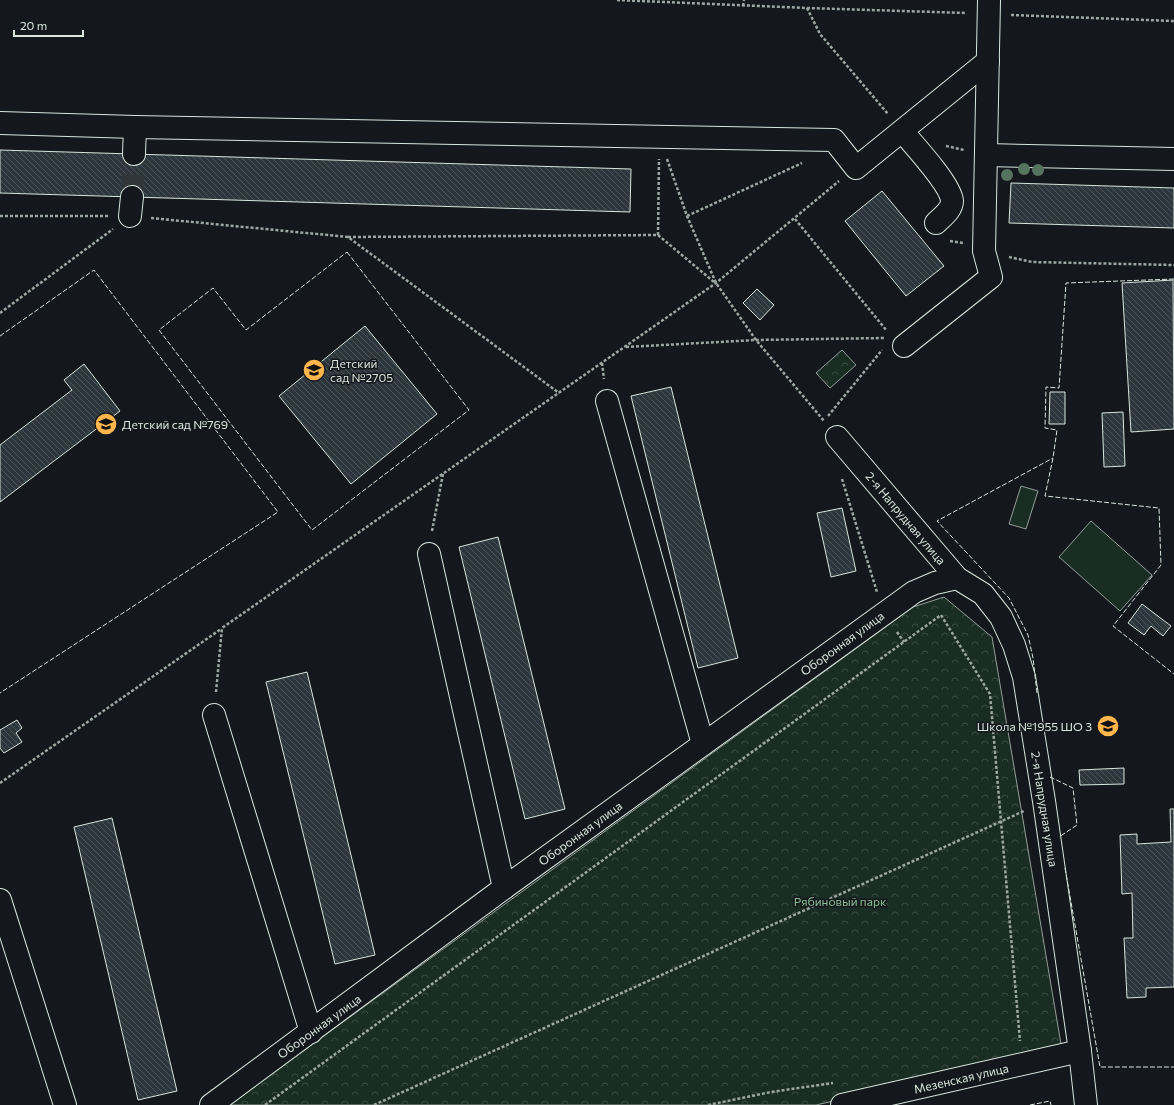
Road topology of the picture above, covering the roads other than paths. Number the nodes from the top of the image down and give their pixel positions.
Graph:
1 (989, 7) edge
2 (988, 61) junction
3 (0, 122) edge
4 (135, 127) junction
5 (902, 131) junction
6 (134, 154) tunnel mouth
7 (986, 155) junction
8 (1174, 159) edge
9 (936, 223) road end
10 (890, 341) road end
11 (607, 401) dead end
12 (829, 429) road end
13 (429, 554) road end
14 (957, 578) junction
15 (214, 715) road end
16 (703, 744) junction
17 (504, 888) junction
18 (0, 900) edge
19 (311, 1032) junction
20 (1080, 1052) junction
21 (65, 1105) edge
22 (211, 1105) edge
23 (842, 1105) edge
24 (1086, 1105) edge

1 - 2 street
2 - 5 street
2 - 7 street
3 - 4 street
4 - 5 street
4 - 6 street
5 - 9 street
7 - 8 street
7 - 10 street
11 - 16 street
12 - 14 street, 2-я Напрудная улица
13 - 17 street
14 - 16 street, Оборонная улица
14 - 20 street, 2-я Напрудная улица
15 - 19 street
16 - 17 street, Оборонная улица
17 - 19 street, Оборонная улица
18 - 21 street
19 - 22 street, Оборонная улица
20 - 23 street, Мезенская улица
20 - 24 street, 2-я Напрудная улица

